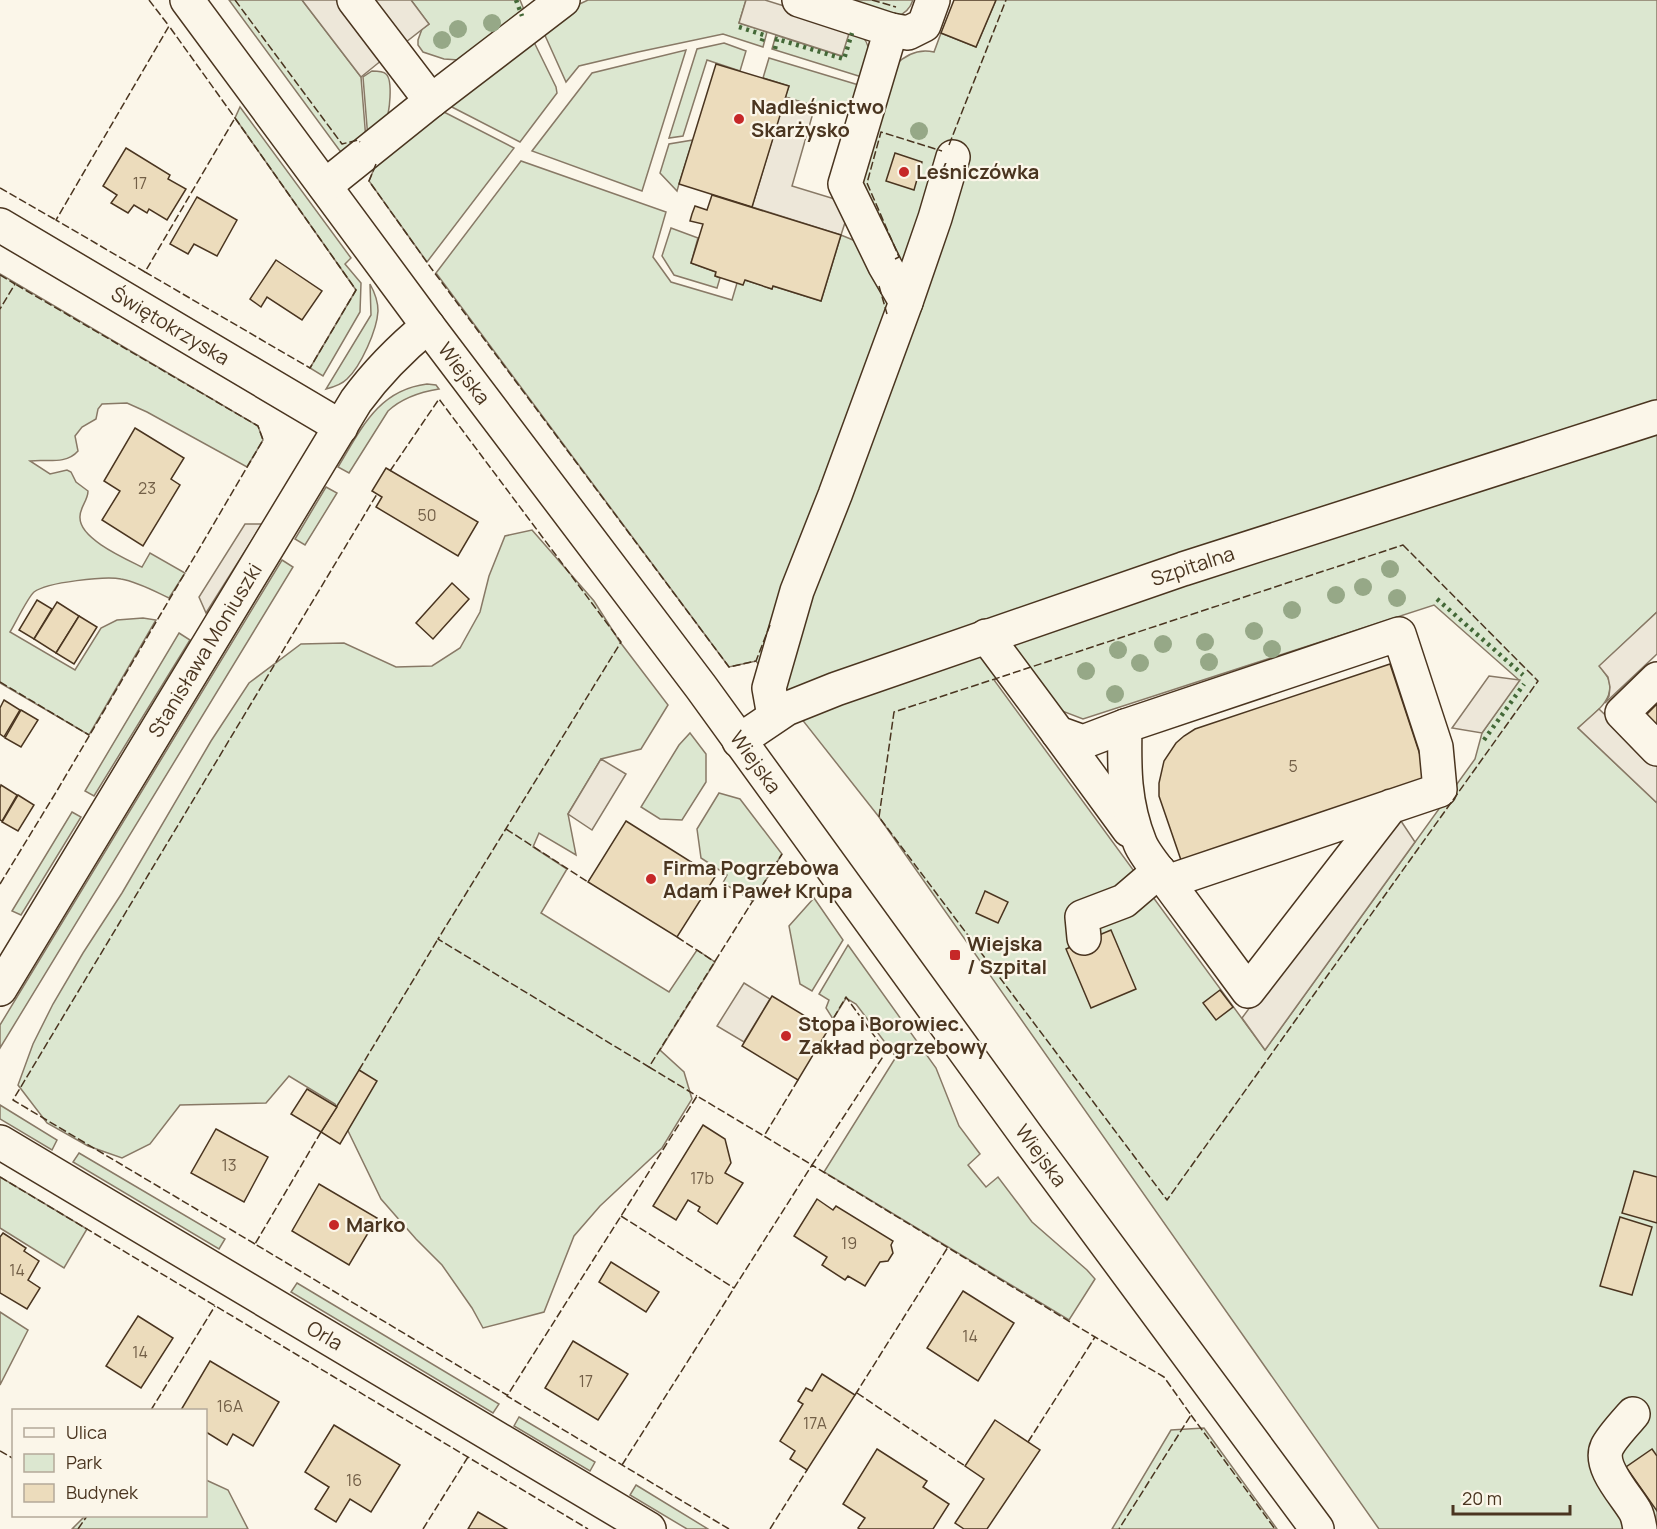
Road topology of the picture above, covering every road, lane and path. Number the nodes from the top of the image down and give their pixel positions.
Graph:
1 (188, 0) edge
2 (354, 0) edge
3 (563, 0) edge
4 (799, 0) edge
5 (933, 0) edge
6 (891, 30) junction
7 (431, 100) junction
8 (953, 157) dead end
9 (325, 186) junction
10 (0, 225) edge
11 (906, 302) junction
12 (428, 326) junction
13 (1657, 417) edge
14 (341, 427) junction
15 (986, 636) junction
16 (1657, 679) edge
17 (774, 716) junction
18 (1125, 726) junction
19 (1058, 733) junction
20 (740, 741) junction
21 (1657, 749) edge
22 (1392, 806) junction
23 (1156, 866) junction
24 (1083, 938) dead end
25 (0, 988) edge
26 (0, 1142) edge
27 (1633, 1414) dead end
28 (649, 1529) edge
29 (1317, 1529) edge
30 (1640, 1529) edge

1 - 9 street, Wiejska
2 - 7 street
3 - 7 street
4 - 6 street
5 - 6 street
6 - 11 street
7 - 9 street
8 - 11 street
9 - 12 street, Wiejska
10 - 14 street, Świętokrzyska
11 - 17 street
12 - 14 street, Stanisława Moniuszki
12 - 20 street, Wiejska
13 - 15 street, Szpitalna
14 - 25 street, Stanisława Moniuszki
15 - 17 street, Szpitalna
15 - 19 street
16 - 21 street
17 - 20 street, Szpitalna
18 - 19 street
18 - 22 street
18 - 23 street
19 - 23 street
20 - 29 street, Wiejska
22 - 23 street
22 - 23 street
23 - 24 street
26 - 28 street, Orla
27 - 30 street

